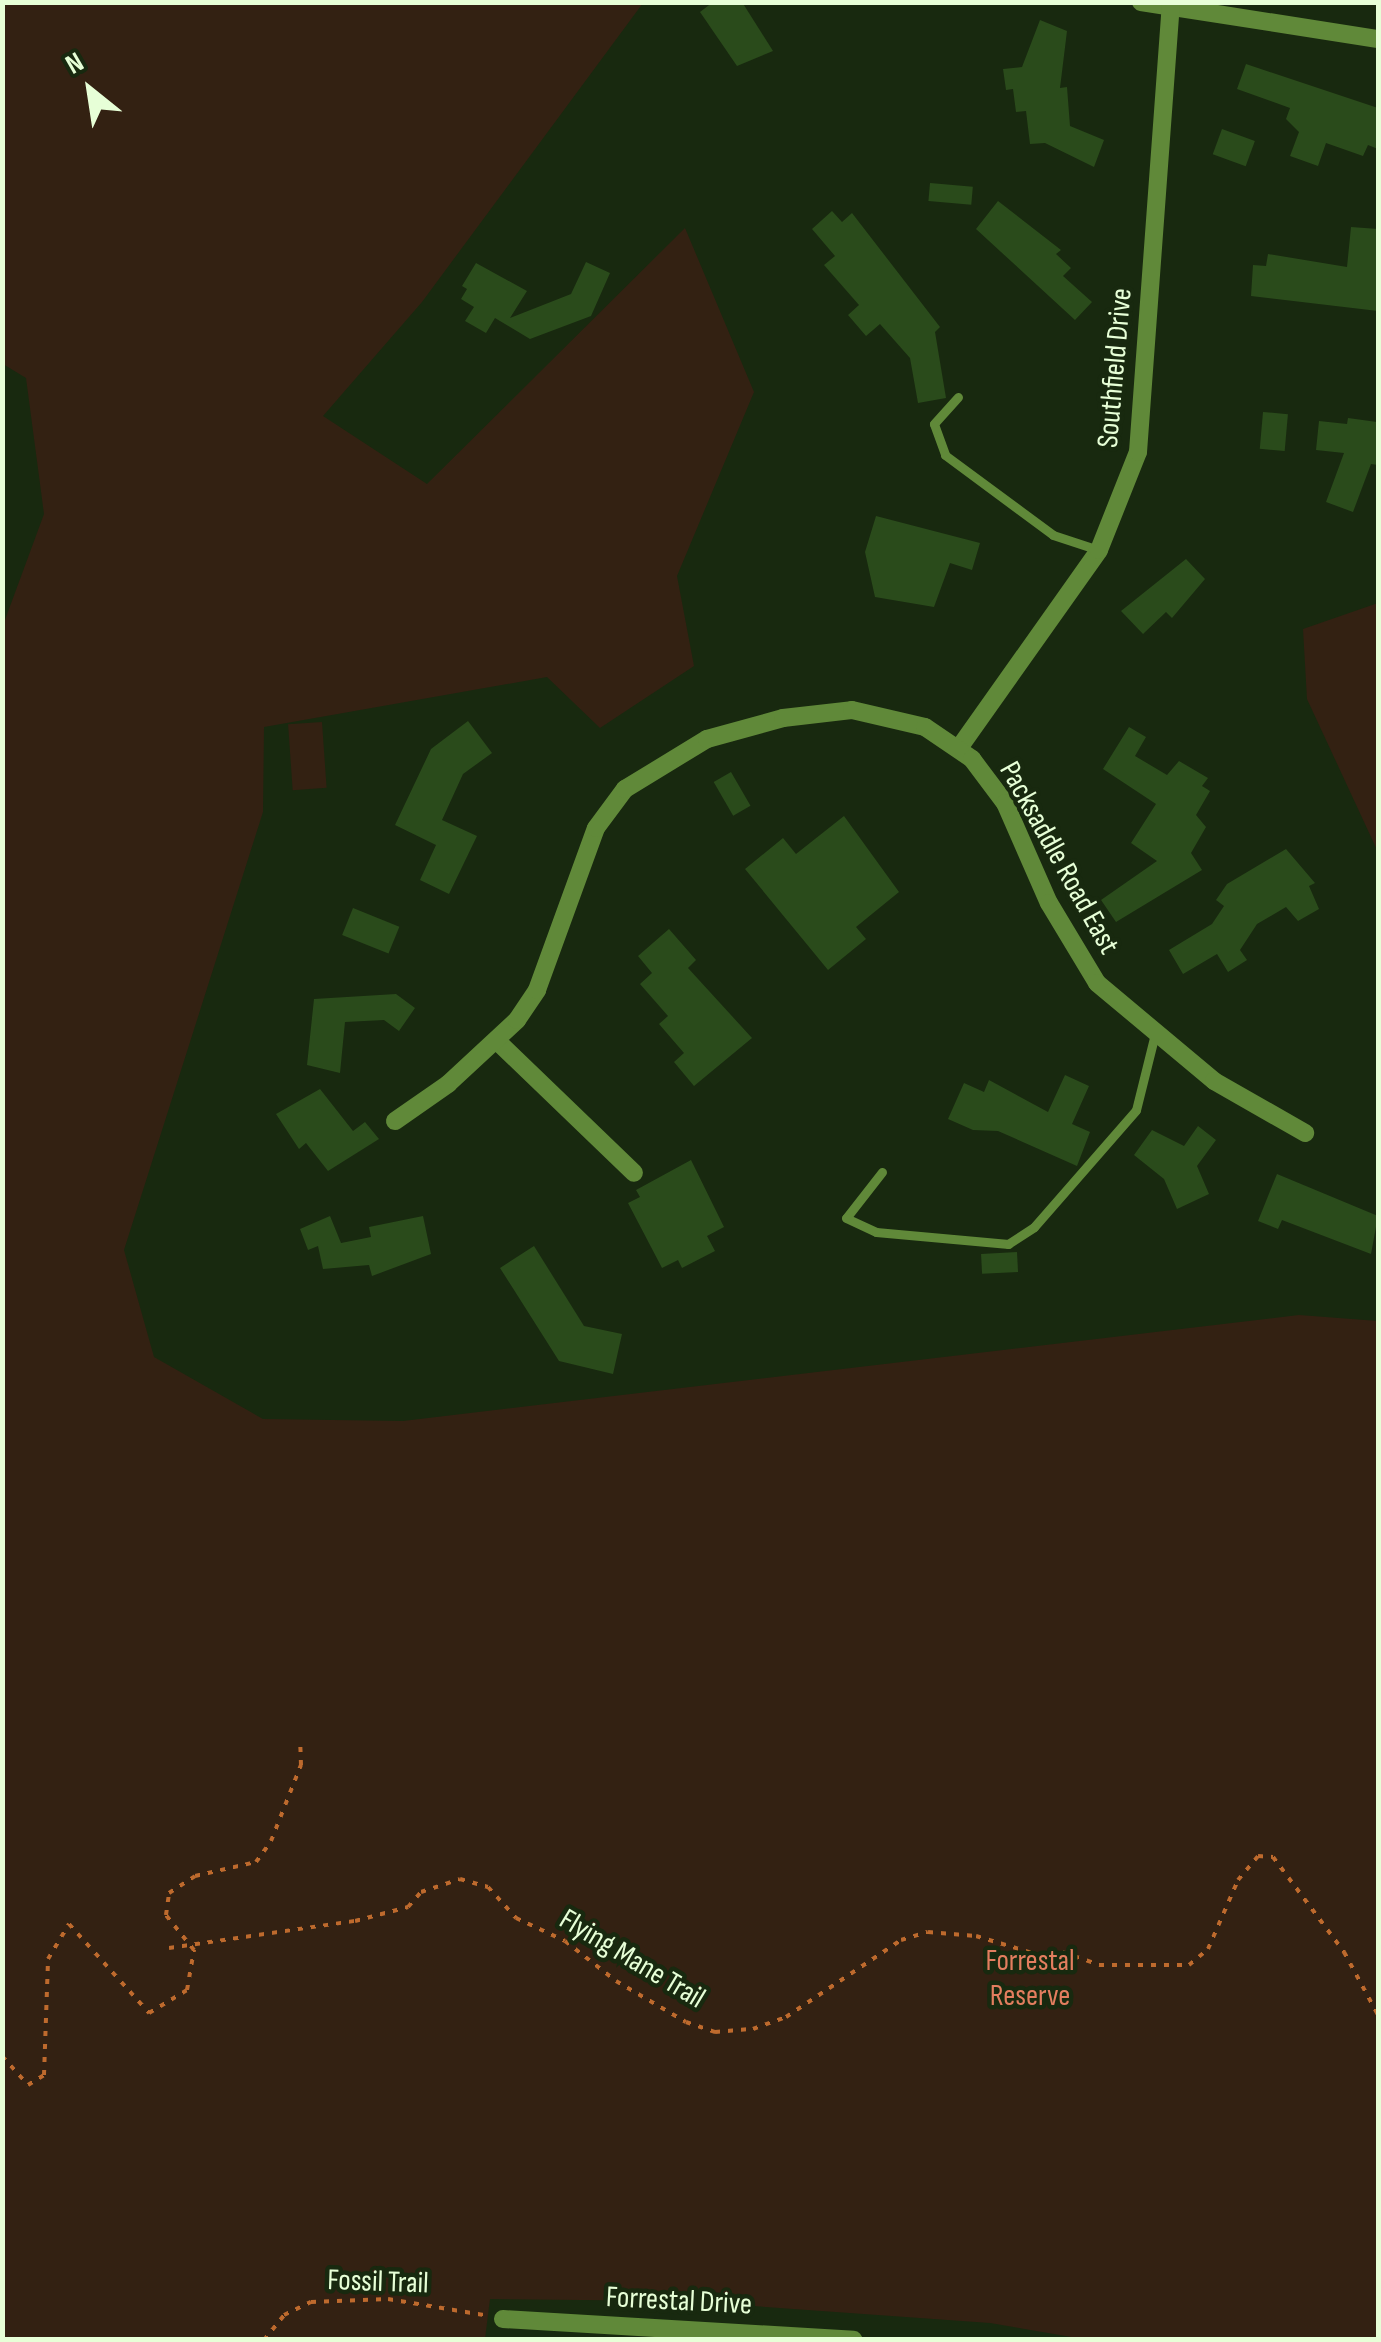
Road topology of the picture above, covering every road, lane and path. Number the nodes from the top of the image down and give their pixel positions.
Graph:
1 (1141, 2) edge
2 (1171, 6) edge
3 (1378, 39) edge
4 (958, 397) dead end
5 (1099, 550) junction
6 (959, 748) junction
7 (1154, 1038) junction
8 (497, 1041) junction
9 (395, 1121) dead end
10 (1304, 1134) dead end
11 (882, 1172) dead end
12 (634, 1173) dead end
13 (300, 1741) dead end
14 (169, 1948) dead end
15 (194, 1950) junction
16 (1378, 2015) edge
17 (2, 2056) edge
18 (503, 2319) joint
19 (584, 2332) edge
20 (264, 2340) edge
21 (853, 2340) edge

1 - 2 street
2 - 3 street
2 - 5 street, Southfield Drive
4 - 5 lane
5 - 6 street, Southfield Drive
6 - 7 street, Packsaddle Road East
6 - 8 street
7 - 10 street, Packsaddle Road East
7 - 11 lane
8 - 9 street
8 - 12 street
13 - 15 path
14 - 15 path
15 - 16 path, Flying Mane Trail
15 - 17 path
18 - 19 street, Forrestal Drive
18 - 20 path, Fossil Trail
19 - 21 street, Forrestal Drive

